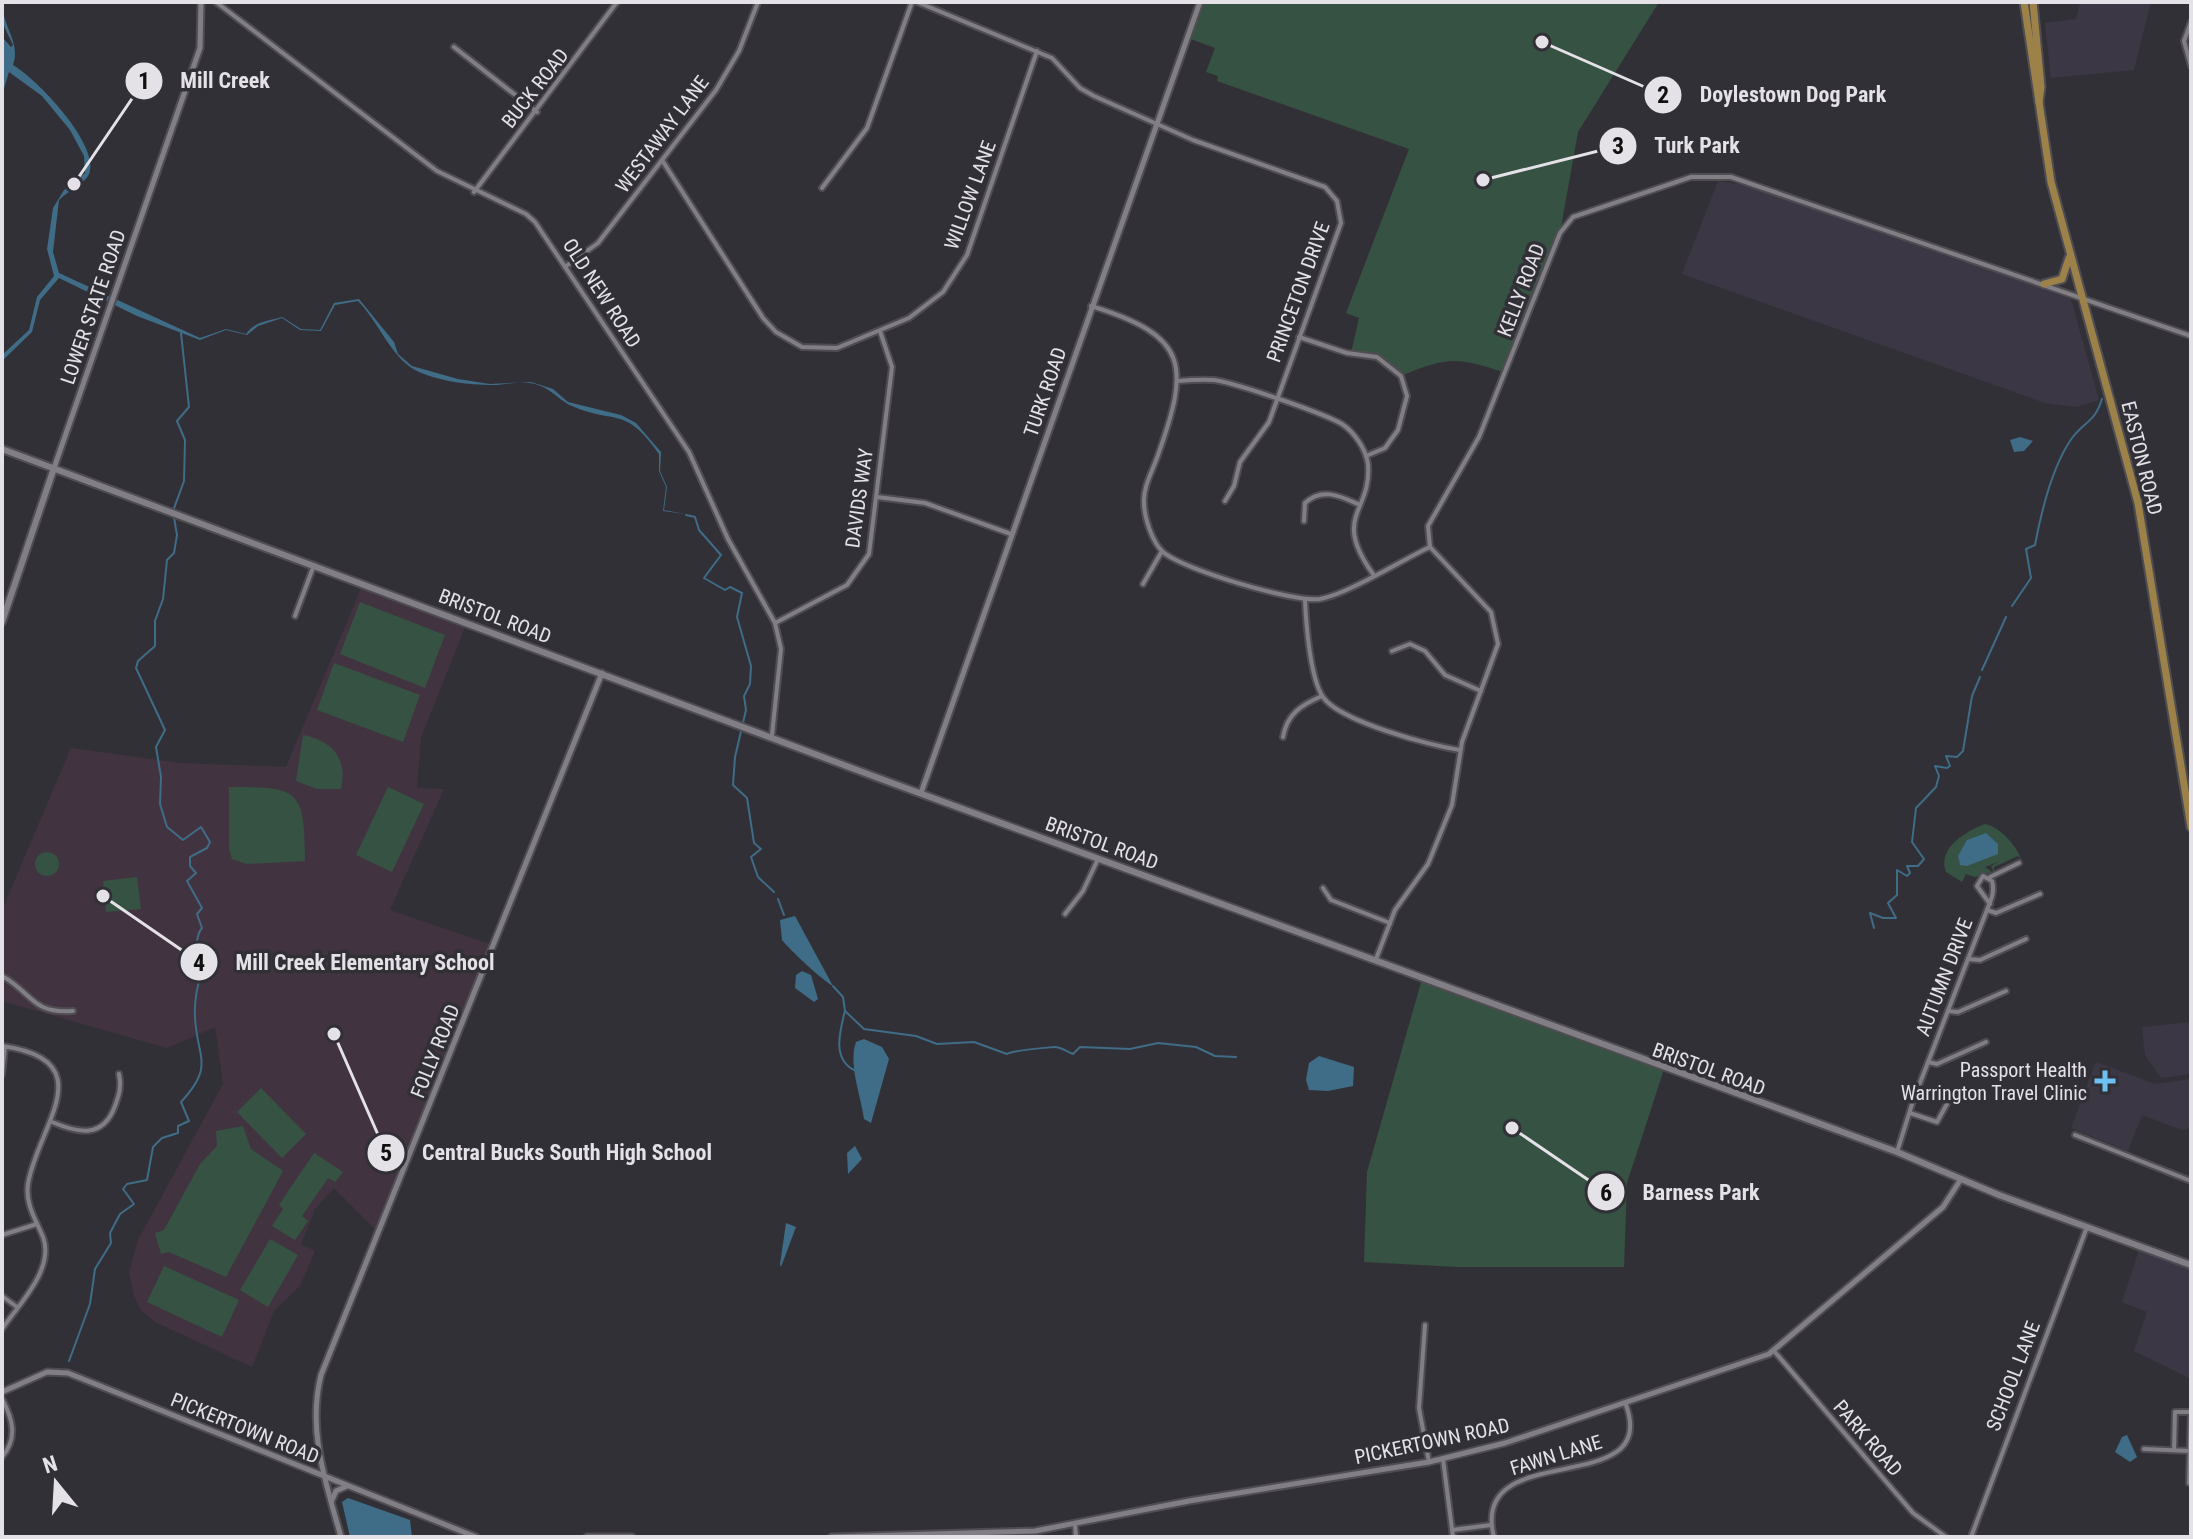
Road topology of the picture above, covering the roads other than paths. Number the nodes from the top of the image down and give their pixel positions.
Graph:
1 (201, 2) edge
2 (216, 2) edge
3 (617, 2) edge
4 (758, 2) edge
5 (915, 2) edge
6 (1200, 2) edge
7 (2024, 2) edge
8 (2033, 2) edge
9 (2191, 22) edge
10 (454, 47) dead end
11 (1037, 51) junction
12 (2191, 66) edge
13 (2039, 102) junction
14 (537, 112) junction
15 (1156, 123) junction
16 (662, 160) junction
17 (822, 188) dead end
18 (474, 192) junction
19 (2069, 251) junction
20 (565, 267) junction
21 (2044, 284) junction
22 (2082, 298) junction
23 (1091, 306) junction
24 (880, 331) junction
25 (2189, 335) edge
26 (1299, 337) junction
27 (1177, 381) junction
28 (1276, 400) junction
29 (2, 449) edge
30 (1366, 456) junction
31 (54, 468) junction
32 (877, 497) junction
33 (1225, 501) dead end
34 (1358, 504) junction
35 (1304, 521) dead end
36 (1011, 534) junction
37 (1430, 547) junction
38 (1162, 551) junction
39 (314, 565) junction
40 (1373, 574) junction
41 (1143, 584) dead end
42 (1305, 600) junction
43 (295, 616) dead end
44 (2, 622) edge
45 (775, 623) junction
46 (1392, 651) dead end
47 (602, 673) junction
48 (1481, 691) junction
49 (1322, 696) junction
50 (772, 735) junction
51 (1283, 737) dead end
52 (1460, 750) junction
53 (921, 793) junction
54 (2191, 827) edge
55 (1098, 859) junction
56 (2019, 863) dead end
57 (1990, 877) junction
58 (1323, 888) dead end
59 (2040, 894) dead end
60 (1990, 904) junction
61 (1987, 910) junction
62 (1065, 914) dead end
63 (1391, 923) junction
64 (2026, 939) dead end
65 (1376, 959) junction
66 (1968, 959) junction
67 (2, 976) edge
68 (2006, 991) dead end
69 (73, 1011) dead end
70 (1948, 1011) junction
71 (1986, 1042) dead end
72 (3, 1047) edge
73 (1928, 1062) junction
74 (2, 1074) edge
75 (119, 1074) dead end
76 (1965, 1093) dead end
77 (1910, 1113) junction
78 (52, 1122) junction
79 (2075, 1135) dead end
80 (1897, 1152) junction
81 (1961, 1179) junction
82 (2191, 1181) edge
83 (37, 1224) junction
84 (2087, 1227) junction
85 (2, 1235) edge
86 (2191, 1265) edge
87 (2, 1296) edge
88 (17, 1307) junction
89 (1425, 1325) dead end
90 (2, 1329) edge
91 (1774, 1351) junction
92 (2, 1392) edge
93 (2, 1399) edge
94 (1626, 1405) junction
95 (2190, 1439) edge
96 (2144, 1449) dead end
97 (2174, 1450) junction
98 (2190, 1451) edge
99 (2, 1457) edge
100 (319, 1459) junction
101 (1443, 1459) junction
102 (1429, 1462) junction
103 (306, 1470) junction
104 (324, 1477) junction
105 (2189, 1483) edge
106 (348, 1486) junction
107 (331, 1504) junction
108 (1075, 1524) junction
109 (1491, 1525) junction
110 (1452, 1530) junction
111 (922, 1535) edge
112 (341, 1537) edge
113 (476, 1537) edge
114 (587, 1537) edge
115 (632, 1537) edge
116 (831, 1537) edge
117 (1076, 1537) edge
118 (1453, 1537) edge
119 (1494, 1537) edge
120 (1946, 1537) edge
121 (1971, 1537) edge

1 - 31 street, LOWER STATE ROAD
2 - 18 street, OLD NEW ROAD
3 - 14 street, BUCK ROAD
4 - 16 street, WESTAWAY LANE
5 - 11 street
5 - 17 street
6 - 15 street, TURK ROAD
7 - 13 highway, EASTON ROAD
8 - 13 highway, EASTON ROAD
9 - 12 street
10 - 14 street
11 - 15 street
11 - 24 street, WILLOW LANE
13 - 19 highway, EASTON ROAD
14 - 18 street, BUCK ROAD
15 - 23 street, TURK ROAD
15 - 26 street, PRINCETON DRIVE
16 - 20 street, WESTAWAY LANE
16 - 24 street, WILLOW LANE
18 - 20 street, OLD NEW ROAD
19 - 21 highway
19 - 22 highway, EASTON ROAD
20 - 45 street, OLD NEW ROAD
21 - 22 street, KELLY ROAD
21 - 37 street, KELLY ROAD
22 - 25 street, KELLY ROAD
22 - 54 highway, EASTON ROAD
23 - 27 street
23 - 36 street, TURK ROAD
24 - 32 street, DAVIDS WAY
26 - 28 street, PRINCETON DRIVE
26 - 30 street
27 - 28 street
27 - 38 street
28 - 30 street
28 - 33 street, PRINCETON DRIVE
29 - 31 main road, BRISTOL ROAD
30 - 34 street
31 - 39 main road, BRISTOL ROAD
31 - 44 main road, LOWER STATE ROAD
32 - 36 street
32 - 45 street, DAVIDS WAY
34 - 35 street
34 - 40 street
36 - 53 street, TURK ROAD
37 - 40 street
37 - 48 street
38 - 41 street
38 - 42 street
39 - 43 street
39 - 47 main road, BRISTOL ROAD
40 - 42 street
42 - 49 street
45 - 50 street, OLD NEW ROAD
46 - 48 street
47 - 50 main road, BRISTOL ROAD
47 - 100 street, FOLLY ROAD
48 - 52 street
49 - 51 street
49 - 52 street
50 - 53 main road, BRISTOL ROAD
52 - 63 street
53 - 55 main road, BRISTOL ROAD
55 - 62 street
55 - 65 main road, BRISTOL ROAD
56 - 57 street
57 - 60 street, AUTUMN DRIVE
57 - 60 street, AUTUMN DRIVE
58 - 63 street
59 - 61 street
60 - 61 street, AUTUMN DRIVE
61 - 66 street, AUTUMN DRIVE
63 - 65 street
64 - 66 street
65 - 80 main road, BRISTOL ROAD
66 - 70 street, AUTUMN DRIVE
67 - 69 street
68 - 70 street
70 - 73 street, AUTUMN DRIVE
71 - 73 street
72 - 74 street
72 - 78 street
73 - 77 street, AUTUMN DRIVE
75 - 78 street
76 - 77 street
77 - 80 street, AUTUMN DRIVE
78 - 83 street
79 - 82 street
80 - 81 main road, BRISTOL ROAD
81 - 84 main road, BRISTOL ROAD
81 - 91 street, PICKERTOWN ROAD
83 - 85 street
83 - 88 street
84 - 86 main road, BRISTOL ROAD
84 - 121 street, SCHOOL LANE
87 - 88 street
88 - 90 street
89 - 102 street
91 - 94 street, PICKERTOWN ROAD
91 - 120 street, PARK ROAD
92 - 103 street, PICKERTOWN ROAD
93 - 99 street
94 - 101 street, PICKERTOWN ROAD
94 - 109 street, FAWN LANE
95 - 97 street
95 - 98 street
96 - 97 street
97 - 98 street
98 - 105 street
100 - 103 street
100 - 104 street, FOLLY ROAD
101 - 102 street, PICKERTOWN ROAD
101 - 110 street
102 - 108 street, PICKERTOWN ROAD
103 - 104 street, PICKERTOWN ROAD
104 - 106 street, PICKERTOWN ROAD
104 - 107 street, FOLLY ROAD
106 - 107 street
106 - 113 street, PICKERTOWN ROAD
107 - 112 street, FOLLY ROAD
108 - 111 street, PICKERTOWN ROAD
108 - 117 street
109 - 110 street
109 - 119 street
110 - 118 street
111 - 116 street, PICKERTOWN ROAD
114 - 115 street

